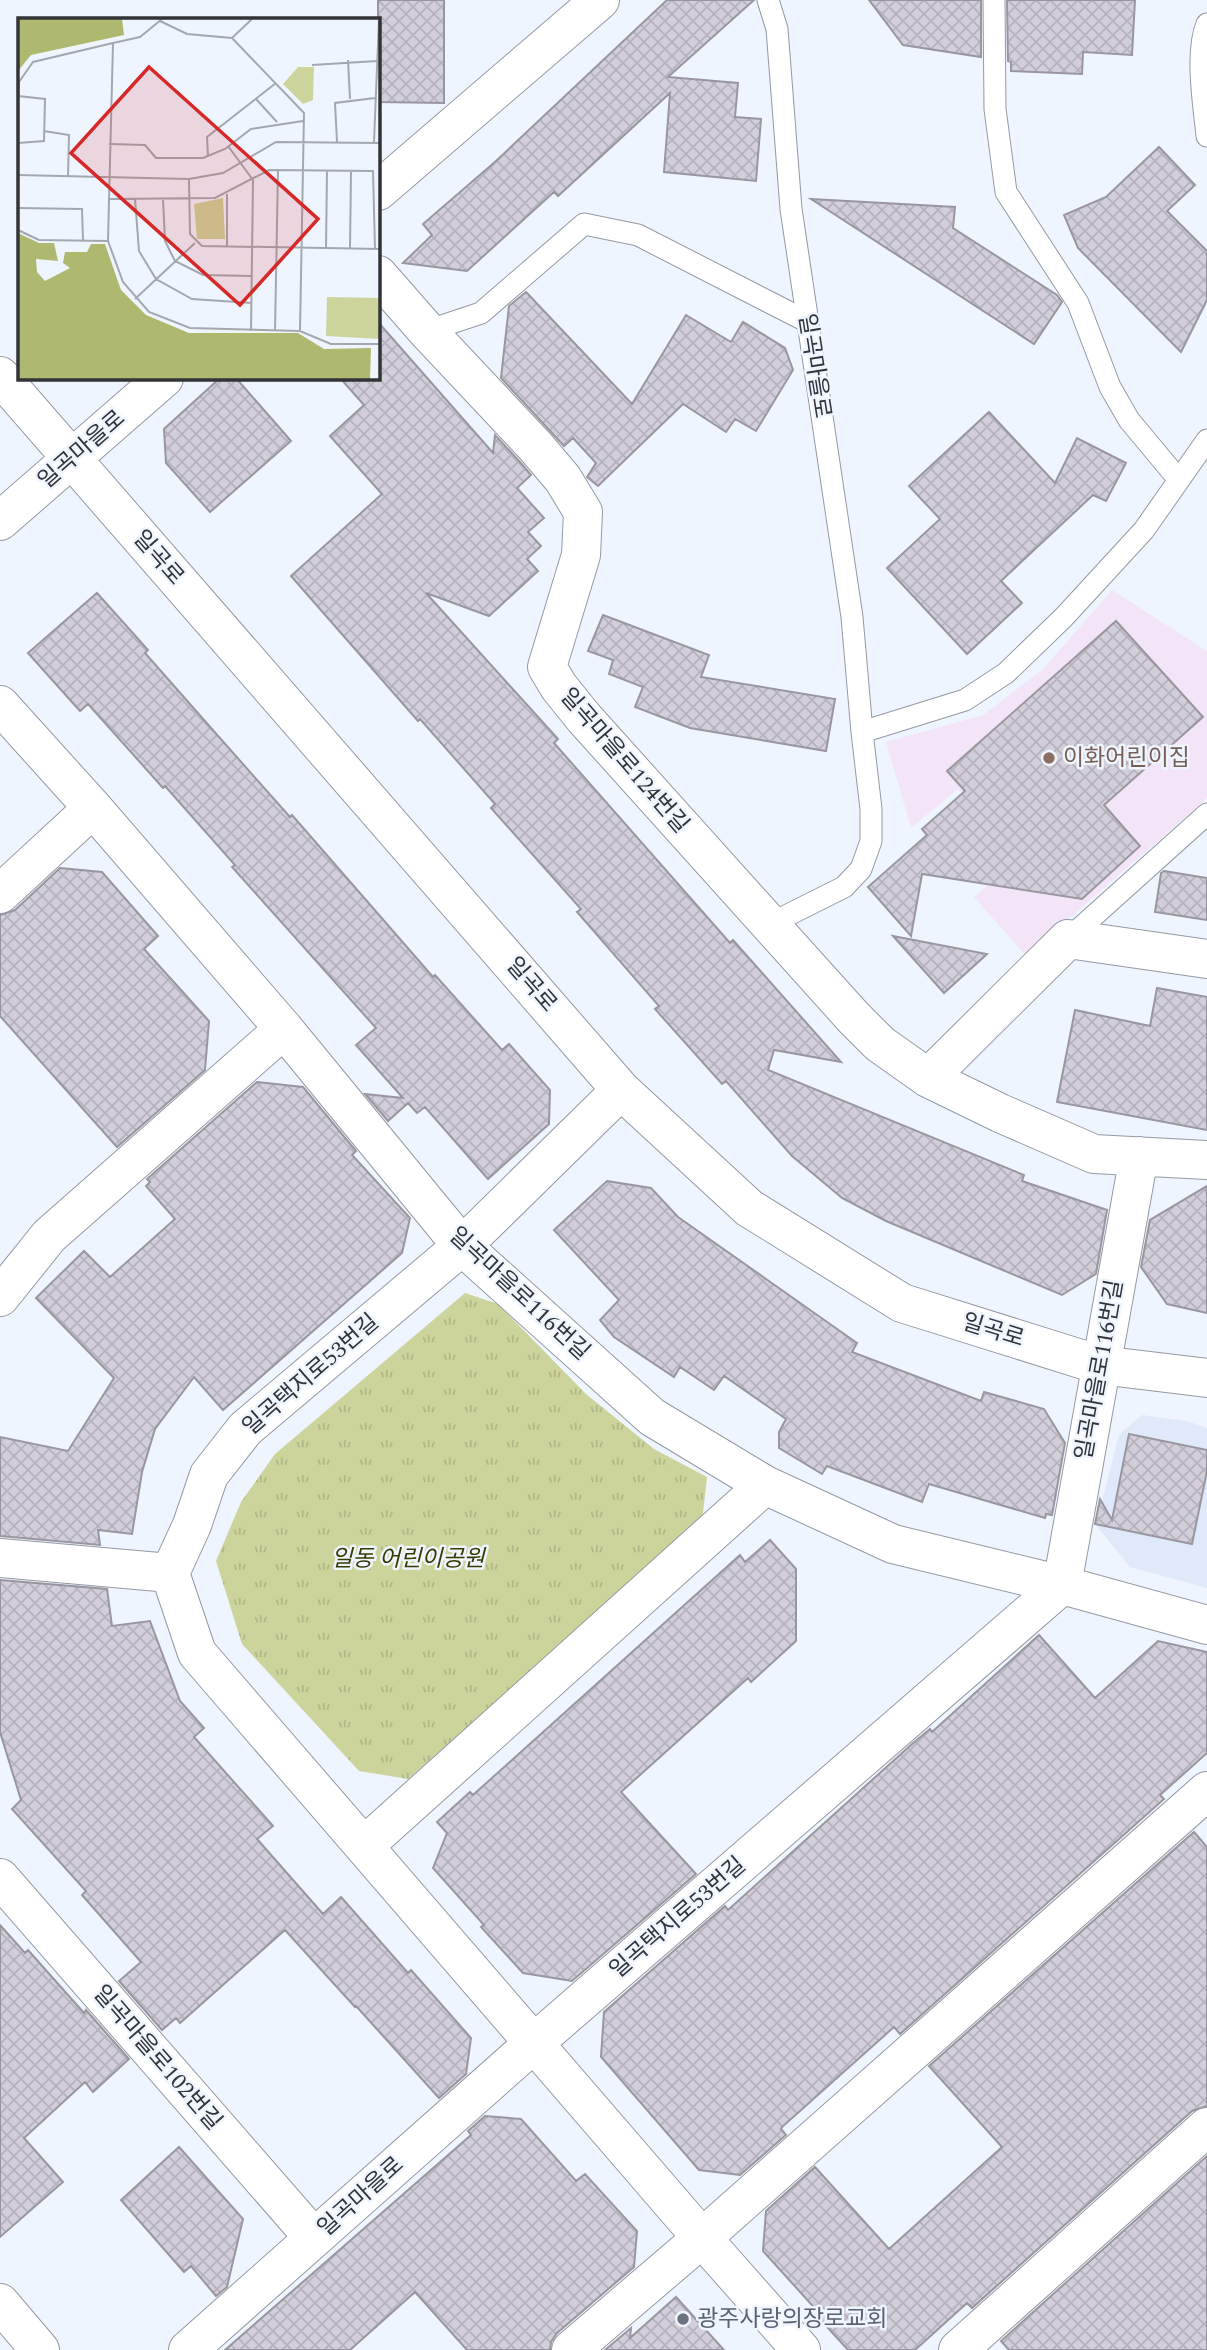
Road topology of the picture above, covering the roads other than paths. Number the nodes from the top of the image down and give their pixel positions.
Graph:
1 (600, 0) edge
2 (768, 0) edge
3 (994, 0) edge
4 (1207, 24) edge
5 (1207, 136) edge
6 (380, 189) edge
7 (380, 277) edge
8 (808, 322) junction
9 (427, 331) junction
10 (0, 376) edge
11 (162, 380) edge
12 (1207, 440) edge
13 (72, 459) junction
14 (1180, 480) junction
15 (0, 521) edge
16 (0, 705) edge
17 (862, 732) junction
18 (93, 808) junction
19 (1207, 814) edge
20 (0, 894) edge
21 (768, 925) junction
22 (1068, 939) junction
23 (1207, 960) edge
24 (284, 1029) junction
25 (928, 1079) junction
26 (621, 1090) junction
27 (1139, 1156) junction
28 (1207, 1160) edge
29 (462, 1245) junction
30 (0, 1297) edge
31 (1100, 1365) junction
32 (1207, 1378) edge
33 (765, 1485) junction
34 (0, 1558) edge
35 (170, 1573) junction
36 (1062, 1585) junction
37 (1207, 1625) edge
38 (1207, 1791) edge
39 (364, 1846) junction
40 (0, 1878) edge
41 (534, 2043) junction
42 (1207, 2127) edge
43 (314, 2238) junction
44 (702, 2238) junction
45 (0, 2303) edge
46 (40, 2350) edge
47 (188, 2350) edge
48 (571, 2350) edge
49 (801, 2350) edge
50 (958, 2350) edge

1 - 6 street
2 - 8 lane, 일곡마을로
3 - 14 lane
4 - 5 lane
7 - 9 street, 일곡마을로124번길
8 - 9 lane
8 - 17 lane, 일곡마을로
9 - 21 street, 일곡마을로124번길
10 - 13 street, 일곡로
11 - 13 street, 일곡마을로
12 - 14 lane
13 - 15 street, 일곡마을로
13 - 26 street, 일곡로
14 - 17 lane
16 - 18 street, 일곡마을로116번길
17 - 21 lane
18 - 20 street
18 - 24 street, 일곡마을로116번길
19 - 22 lane
21 - 25 street, 일곡마을로124번길
22 - 23 street
22 - 25 street
24 - 29 street, 일곡마을로116번길
24 - 30 street
25 - 27 street, 일곡마을로124번길
26 - 29 street, 일곡택지로53번길
26 - 31 street, 일곡로
27 - 28 street, 일곡마을로124번길
27 - 31 street, 일곡마을로116번길
29 - 33 street, 일곡마을로116번길
29 - 35 street, 일곡택지로53번길
31 - 32 street, 일곡로
31 - 36 street, 일곡마을로116번길
33 - 36 street, 일곡마을로116번길
33 - 39 street
34 - 35 street
35 - 39 street
36 - 37 street, 일곡마을로116번길
36 - 41 street, 일곡택지로53번길
38 - 44 street
39 - 41 street
40 - 43 street, 일곡마을로102번길
41 - 43 street, 일곡마을로
41 - 44 street
42 - 50 street
43 - 47 street, 일곡마을로
44 - 48 street
44 - 49 street
45 - 46 street

